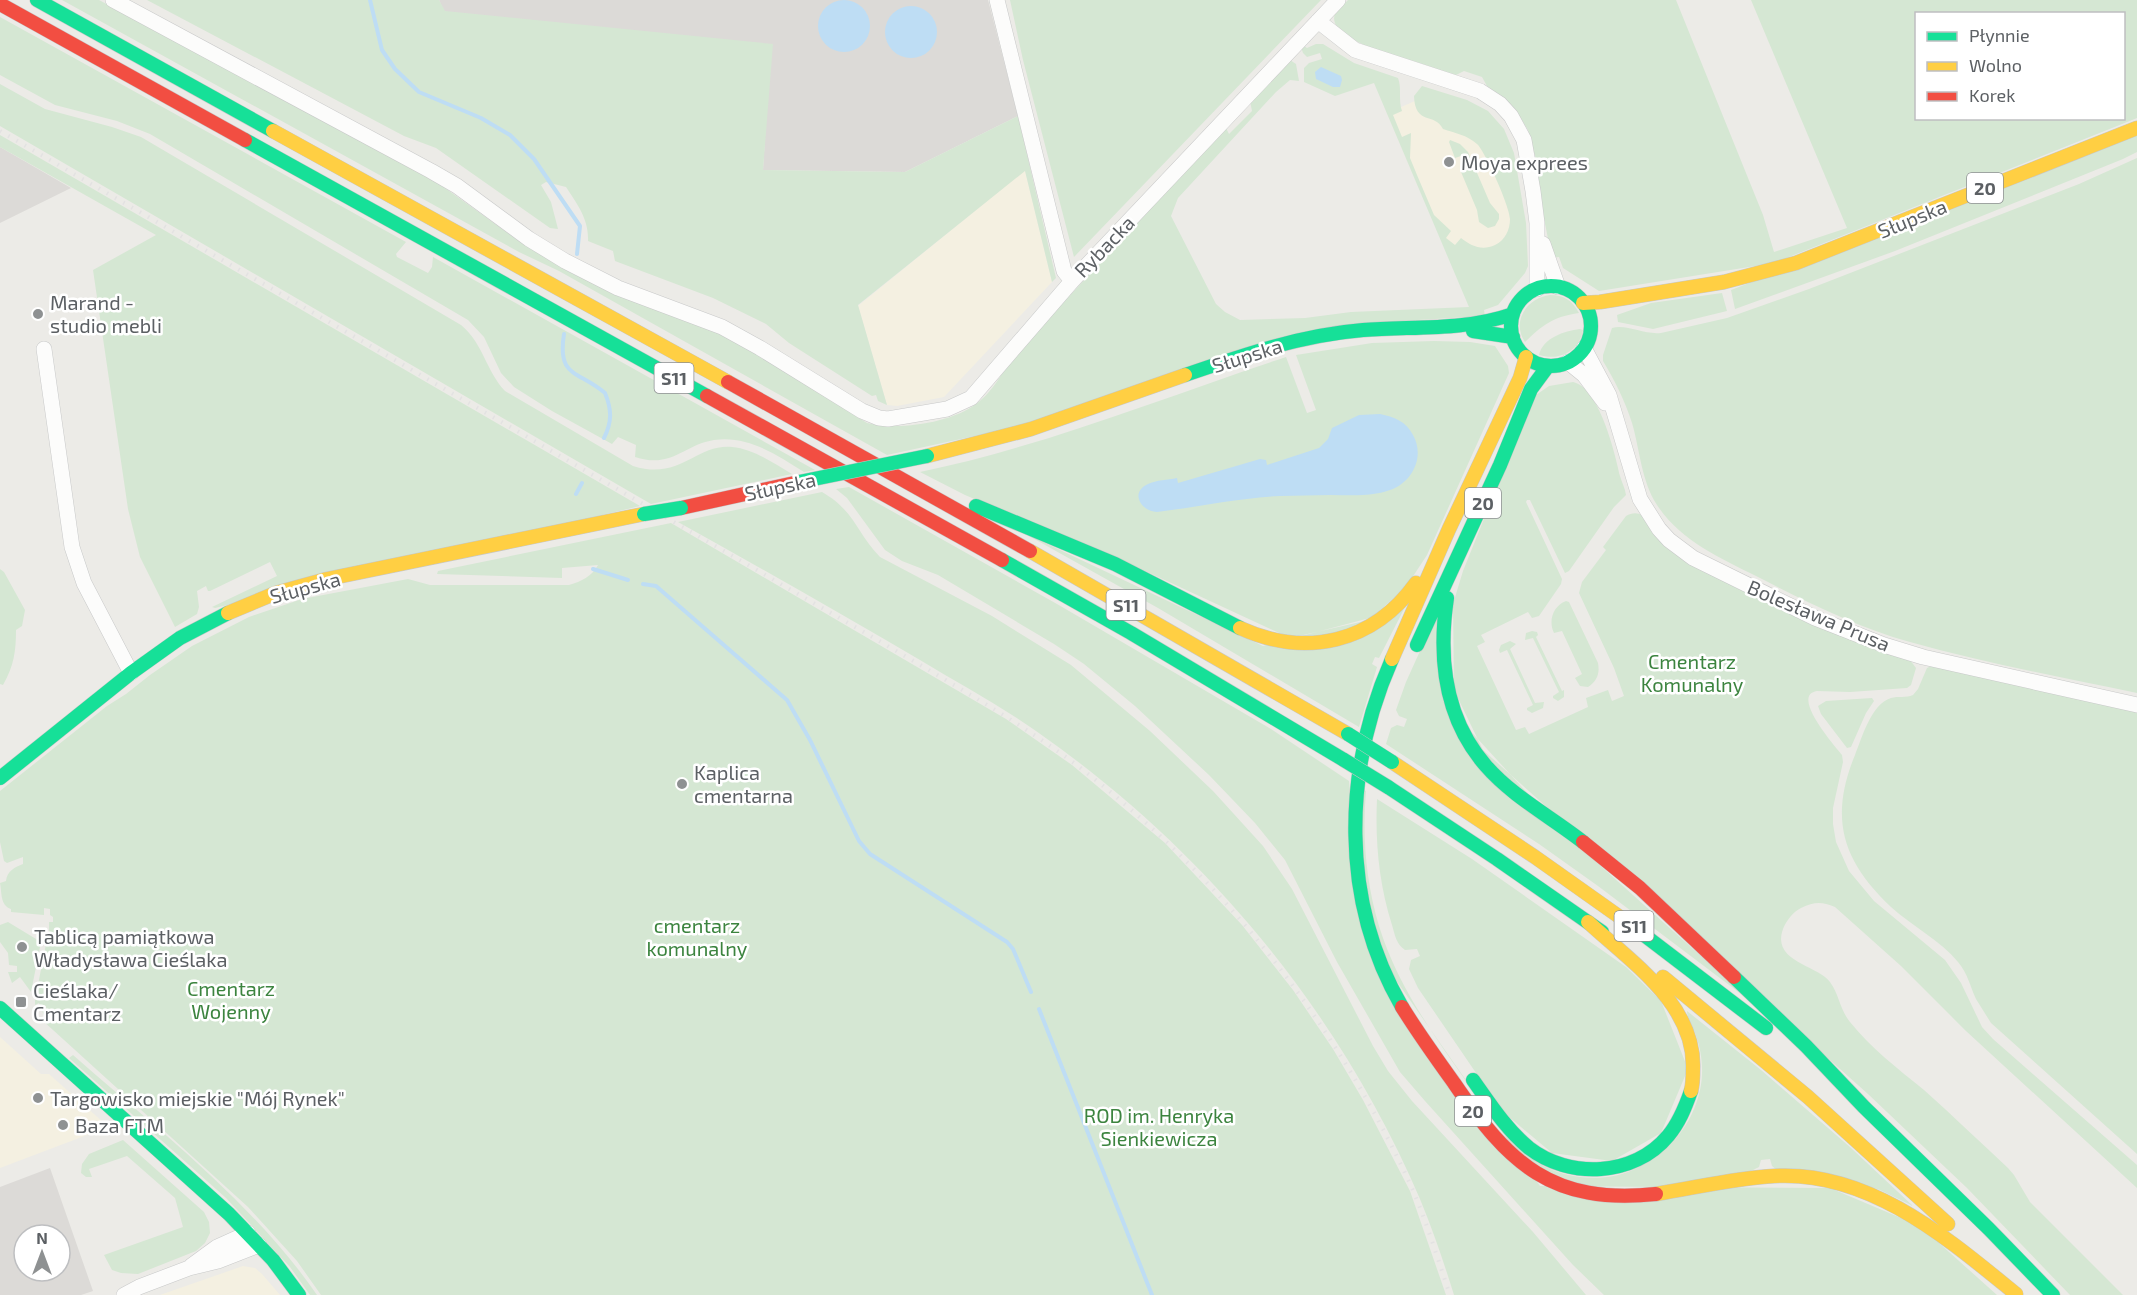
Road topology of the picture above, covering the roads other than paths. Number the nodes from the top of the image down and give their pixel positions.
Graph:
1 (37, 0) edge
2 (113, 0) edge
3 (997, 0) edge
4 (1338, 0) edge
5 (0, 3) edge
6 (1318, 21) junction
7 (2137, 128) edge
8 (1538, 223) junction
9 (1072, 281) junction
10 (1558, 287) junction
11 (1537, 289) junction
12 (1681, 290) junction
13 (1583, 303) junction
14 (1513, 314) junction
15 (1599, 318) junction
16 (1440, 327) junction
17 (1512, 337) junction
18 (1584, 348) junction
19 (44, 349) dead end
20 (1526, 357) junction
21 (1568, 362) junction
22 (1548, 366) junction
23 (1619, 426) junction
24 (902, 480) junction
25 (1441, 546) junction
26 (1454, 566) junction
27 (1409, 663) dead end
28 (131, 673) junction
29 (2137, 705) edge
30 (1382, 737) dead end
31 (0, 778) edge
32 (1372, 795) dead end
33 (1588, 922) junction
34 (0, 1008) edge
35 (1464, 1068) dead end
36 (1864, 1107) junction
37 (224, 1209) junction
38 (248, 1233) junction
39 (222, 1245) junction
40 (259, 1245) junction
41 (189, 1268) junction
42 (124, 1295) edge
43 (299, 1295) edge
44 (2017, 1295) edge
45 (2053, 1295) edge

1 - 24 main road, S11
2 - 9 street
3 - 9 street, Rybacka
4 - 6 street, Rybacka
5 - 33 main road, S11, bridge
6 - 8 street
6 - 9 street, Rybacka
7 - 12 main road, Słupska / 20
8 - 10 street
8 - 11 street
10 - 11 main road
10 - 13 main road
11 - 14 main road
12 - 13 main road, Słupska / 20
12 - 15 main road, Słupska / 20
13 - 15 main road
14 - 16 main road, Słupska
14 - 17 main road
15 - 18 main road
16 - 17 main road, Słupska
16 - 28 main road, Słupska, bridge
17 - 20 main road
18 - 21 main road
18 - 23 street, Bolesława Prusa
19 - 28 street
20 - 22 main road
20 - 25 main road, 20
21 - 22 main road
21 - 23 street, Bolesława Prusa
22 - 26 main road, 20
23 - 29 street, Bolesława Prusa
24 - 25 main road
24 - 36 main road, S11, bridge
25 - 44 main road, 20
26 - 27 main road
26 - 36 main road, 20
28 - 31 main road, Słupska
30 - 32 main road
33 - 35 main road
33 - 44 main road, S11
34 - 37 main road
36 - 45 main road, S11
37 - 38 main road
37 - 39 street
38 - 39 street
38 - 40 main road
39 - 41 street
40 - 41 street
40 - 43 main road
41 - 42 street

